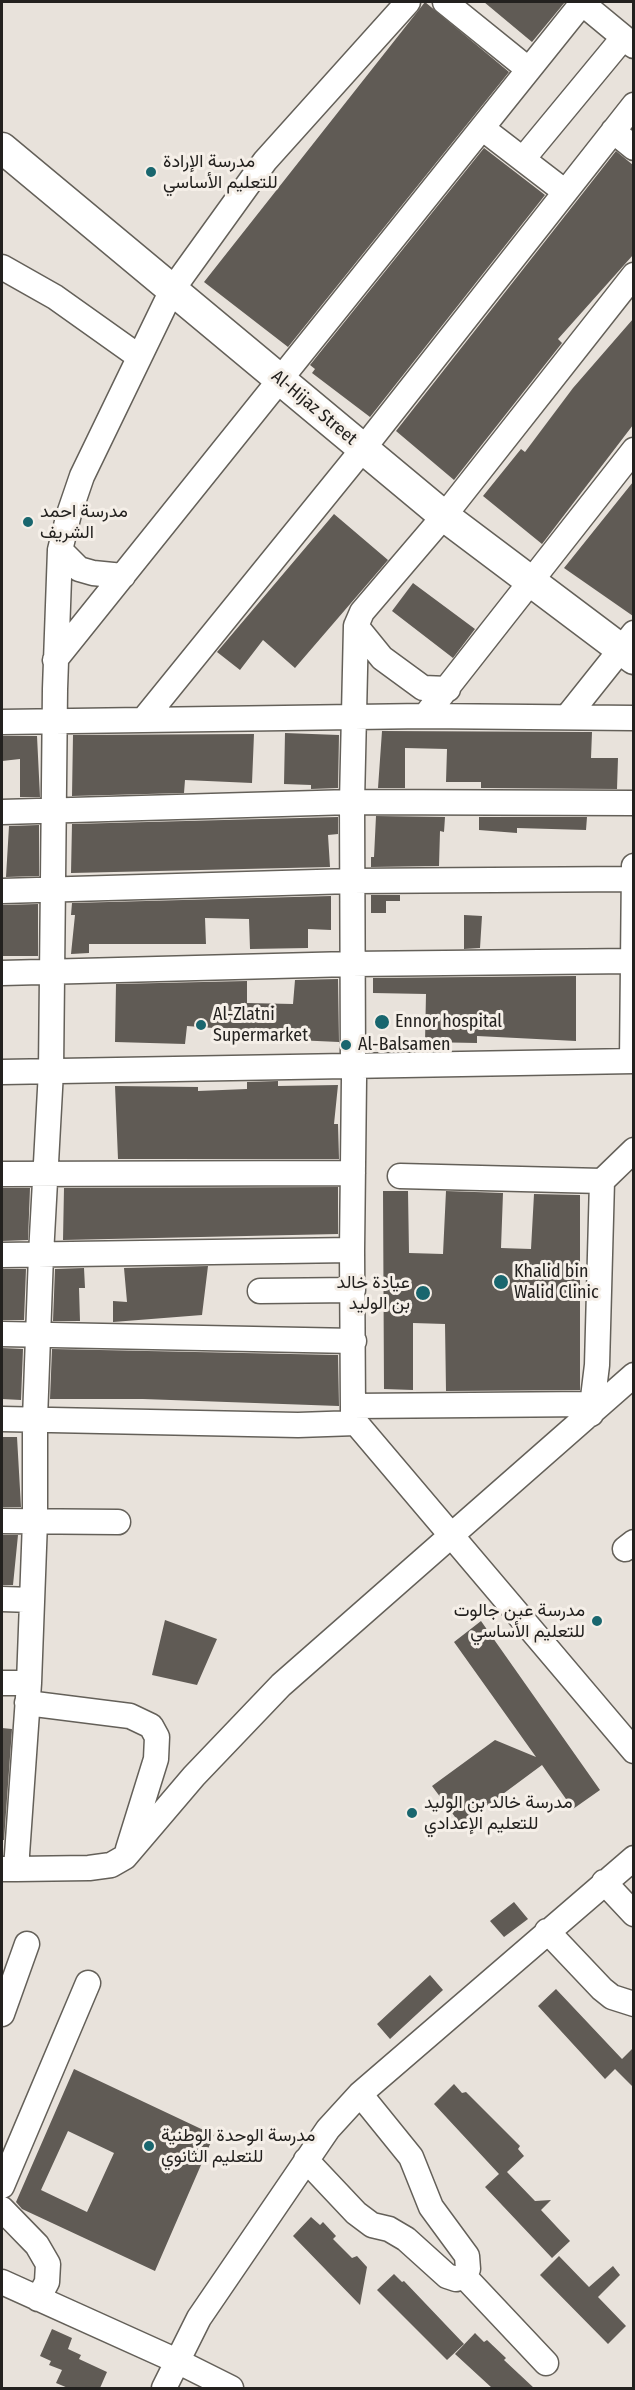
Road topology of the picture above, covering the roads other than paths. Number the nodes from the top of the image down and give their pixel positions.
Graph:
1 (408, 2) edge
2 (445, 2) edge
3 (583, 2) edge
4 (628, 42) edge
5 (528, 69) junction
6 (633, 105) edge
7 (482, 128) junction
8 (613, 131) junction
9 (2, 148) edge
10 (633, 148) edge
11 (523, 159) junction
12 (564, 191) junction
13 (2, 267) edge
14 (633, 275) edge
15 (172, 290) junction
16 (138, 356) junction
17 (281, 381) junction
18 (363, 449) junction
19 (633, 450) edge
20 (444, 516) junction
21 (60, 550) junction
22 (123, 576) junction
23 (529, 581) junction
24 (356, 626) junction
25 (629, 647) edge
26 (55, 660) junction
27 (448, 690) junction
28 (425, 716) junction
29 (353, 717) junction
30 (567, 717) junction
31 (633, 718) edge
32 (144, 719) junction
33 (55, 721) junction
34 (2, 722) edge
35 (352, 802) junction
36 (633, 803) edge
37 (53, 811) junction
38 (2, 812) edge
39 (633, 866) edge
40 (633, 879) edge
41 (352, 881) junction
42 (54, 890) junction
43 (2, 891) edge
44 (632, 961) edge
45 (351, 964) junction
46 (2, 973) edge
47 (54, 973) junction
48 (633, 1061) edge
49 (51, 1071) junction
50 (2, 1072) edge
51 (353, 1072) junction
52 (633, 1150) edge
53 (353, 1173) junction
54 (2, 1174) edge
55 (45, 1174) junction
56 (400, 1176) dead end
57 (602, 1181) junction
58 (352, 1250) junction
59 (40, 1255) junction
60 (2, 1256) edge
61 (353, 1290) junction
62 (260, 1291) dead end
63 (2, 1334) edge
64 (38, 1334) junction
65 (354, 1341) junction
66 (633, 1375) edge
67 (591, 1409) junction
68 (355, 1415) junction
69 (2, 1419) edge
70 (35, 1419) junction
71 (2, 1521) edge
72 (36, 1521) junction
73 (118, 1522) dead end
74 (451, 1533) junction
75 (2, 1599) edge
76 (32, 1600) junction
77 (2, 1683) edge
78 (28, 1693) junction
79 (633, 1751) edge
80 (125, 1857) junction
81 (633, 1857) edge
82 (9, 1869) edge
83 (604, 1882) junction
84 (633, 1914) edge
85 (547, 1931) junction
86 (27, 1944) dead end
87 (88, 1983) dead end
88 (633, 2004) edge
89 (2, 2014) edge
90 (360, 2094) junction
91 (306, 2160) junction
92 (2, 2186) edge
93 (2, 2209) edge
94 (465, 2277) junction
95 (2, 2282) edge
96 (38, 2299) junction
97 (177, 2361) junction
98 (546, 2363) dead end
99 (164, 2388) edge
100 (231, 2388) edge

1 - 15 street
2 - 5 street
3 - 4 street
3 - 5 street
4 - 11 street
5 - 7 street
6 - 8 street
7 - 11 street
7 - 17 street
8 - 10 street
8 - 12 street
9 - 15 main road, Al-Hijaz Street
11 - 12 street
12 - 18 street
13 - 16 street
14 - 20 street
15 - 16 street
15 - 17 main road, Al-Hijaz Street
16 - 21 street
17 - 18 main road, Al-Hijaz Street
17 - 22 street
18 - 20 main road, Al-Hijaz Street
18 - 32 street
19 - 23 street
20 - 23 main road, Al-Hijaz Street
20 - 24 street
21 - 22 street
21 - 26 street
22 - 26 street
23 - 25 main road, Al-Hijaz Street
23 - 27 street
24 - 27 street
24 - 29 street
25 - 30 street
26 - 33 street
27 - 28 street
28 - 29 street
28 - 30 street
29 - 32 street
29 - 35 street
30 - 31 street
32 - 33 street
33 - 34 street
33 - 37 street
35 - 36 street
35 - 37 street
35 - 41 street
37 - 38 street
37 - 42 street
39 - 40 street
40 - 41 street
40 - 44 street
41 - 42 street
41 - 45 street
42 - 43 street
42 - 47 street
44 - 45 street
44 - 48 street
45 - 47 street
45 - 51 street
46 - 47 street
47 - 49 street
48 - 51 street
49 - 50 street
49 - 51 street
49 - 55 street
51 - 53 street
52 - 57 street
53 - 55 street
53 - 58 street
54 - 55 street
55 - 59 street
56 - 57 street
57 - 67 street
58 - 59 street
58 - 61 street
59 - 60 street
59 - 64 street
61 - 62 street
61 - 65 street
63 - 64 street
64 - 65 street
64 - 70 street
65 - 68 street
66 - 67 street
67 - 68 street
67 - 74 street
68 - 70 street
68 - 74 street
69 - 70 street
70 - 72 street
71 - 72 street
72 - 73 street
72 - 76 street
74 - 79 street
74 - 80 street
75 - 76 street
76 - 78 street
77 - 78 street
78 - 80 street
78 - 82 street
80 - 82 street
81 - 83 street
83 - 84 street
83 - 85 street
85 - 88 street
85 - 90 street
86 - 89 street
87 - 92 street
90 - 91 street
90 - 94 street
91 - 94 street
91 - 97 street
93 - 96 street
94 - 98 street
95 - 96 street
96 - 97 street
97 - 99 street
97 - 100 street

